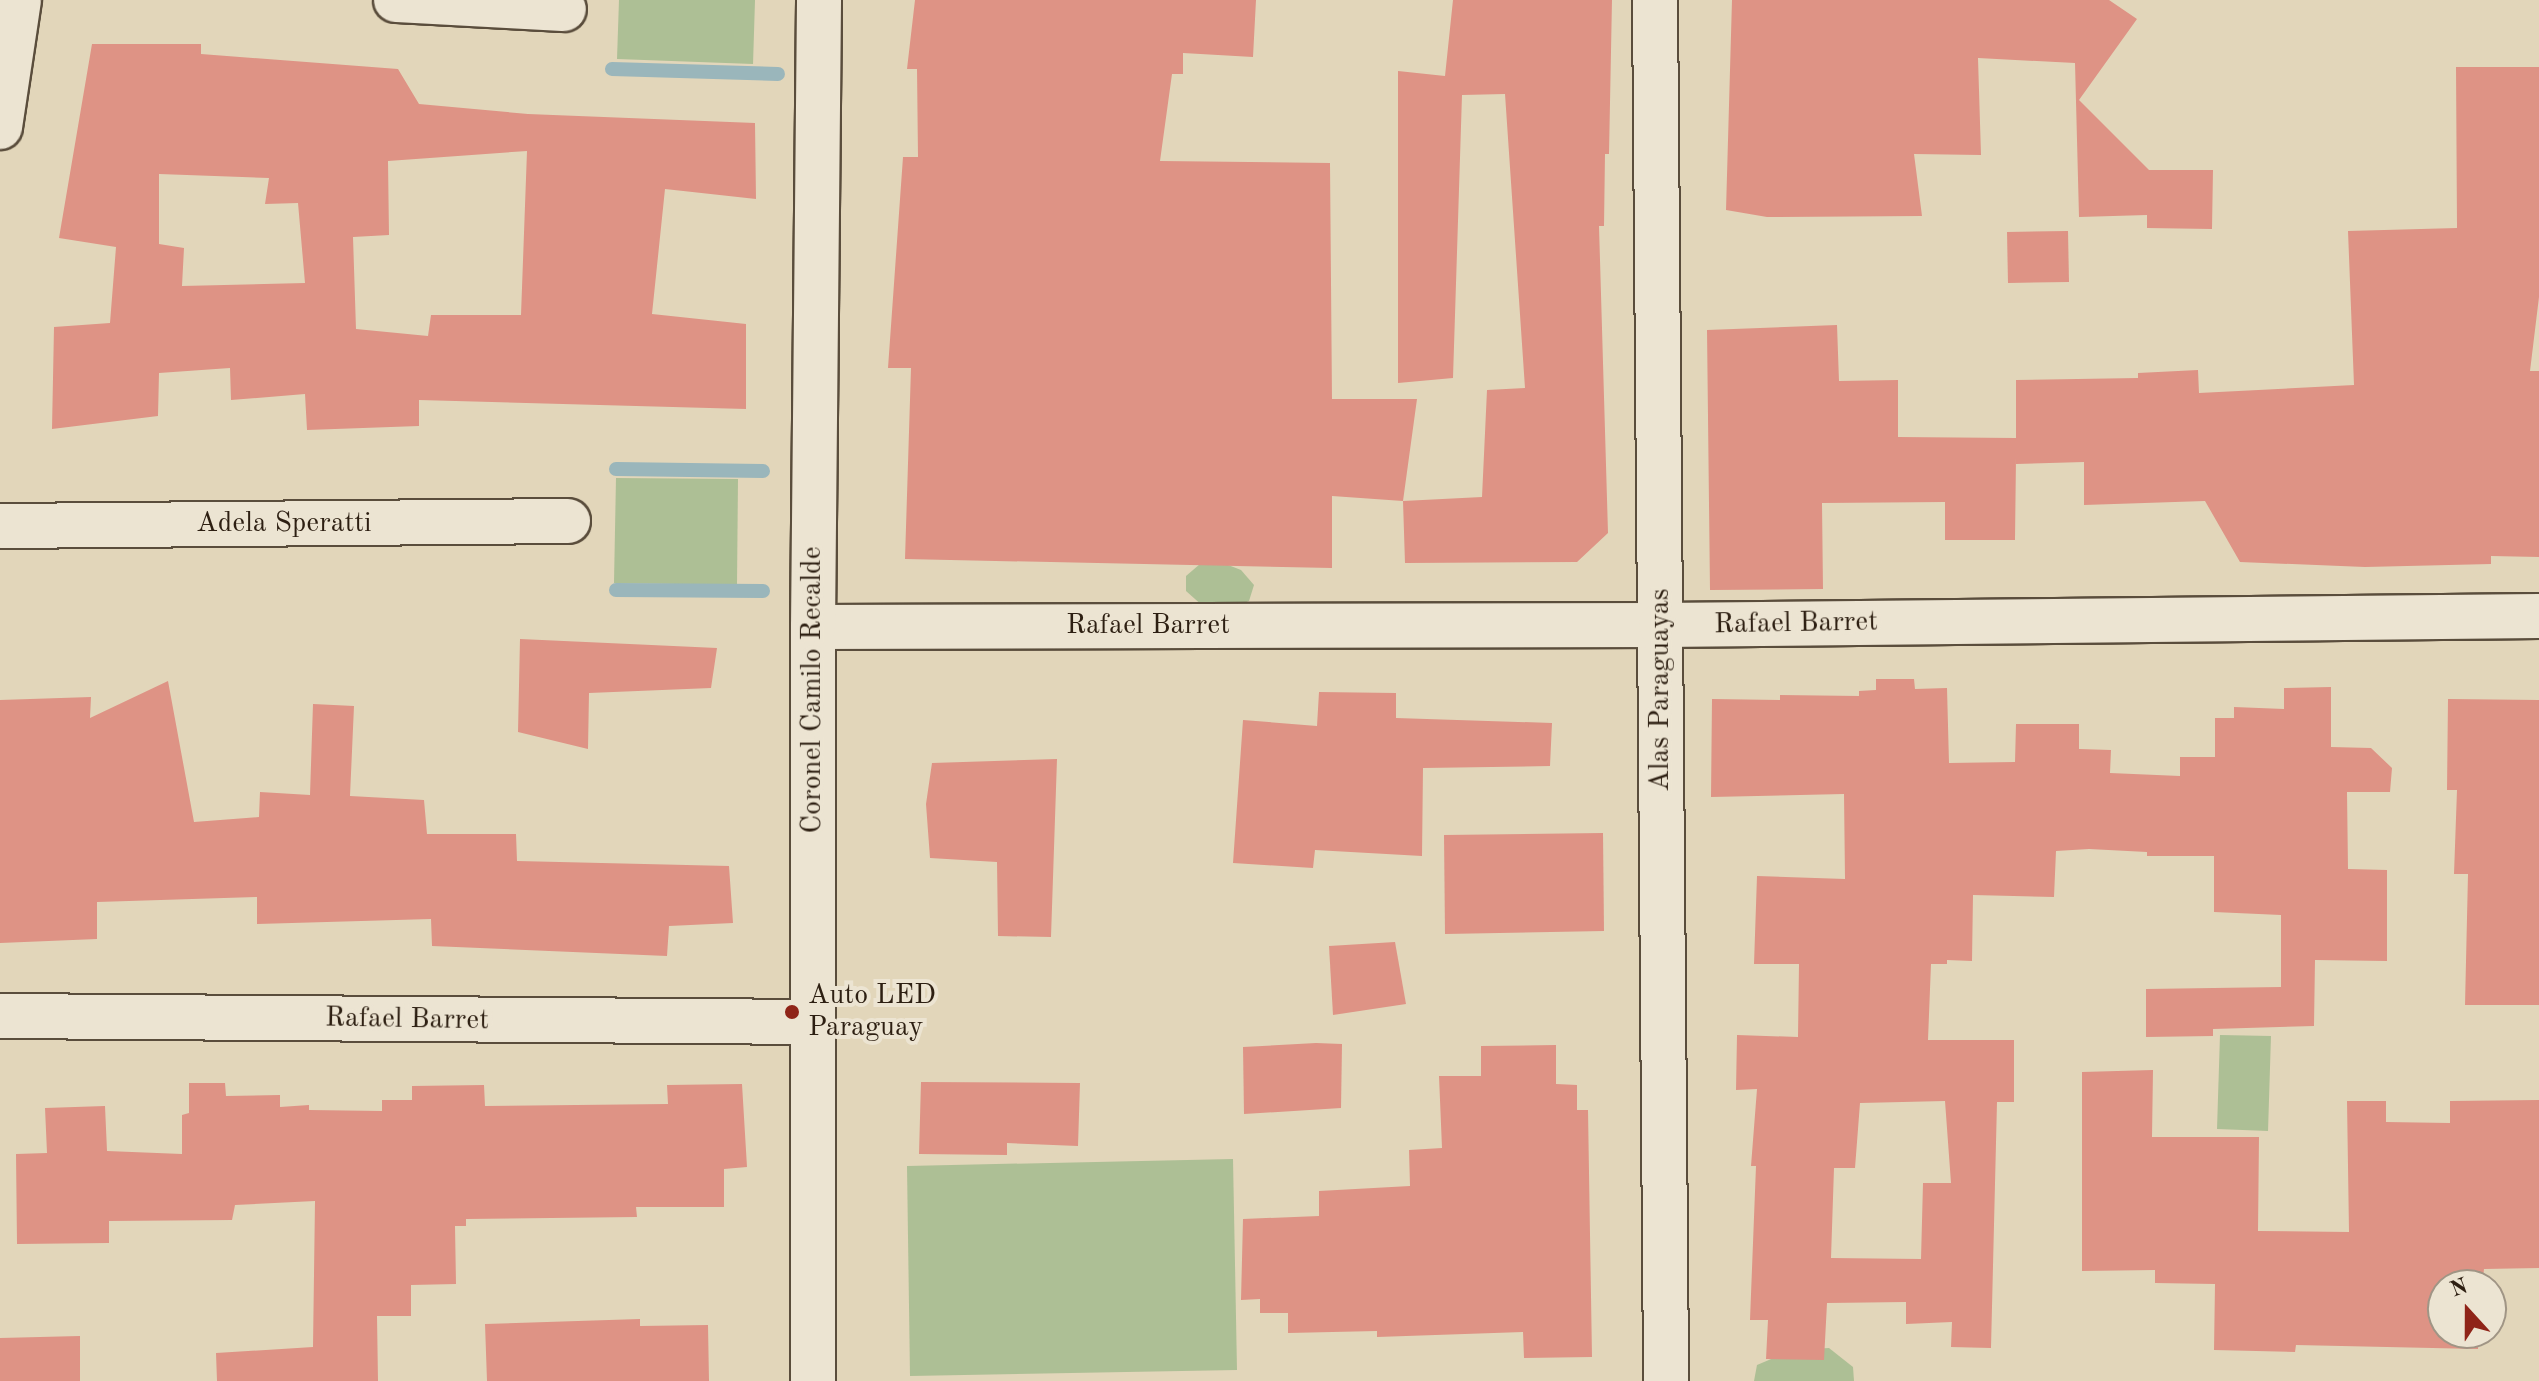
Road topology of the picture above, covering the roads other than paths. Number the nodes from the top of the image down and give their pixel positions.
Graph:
1 (19, 0) edge
2 (396, 0) edge
3 (819, 0) edge
4 (1655, 0) edge
5 (564, 9) dead end
6 (0, 127) edge
7 (568, 521) dead end
8 (0, 526) edge
9 (2539, 616) edge
10 (1661, 625) junction
11 (813, 627) junction
12 (0, 1016) edge
13 (813, 1022) junction
14 (813, 1381) edge
15 (1666, 1381) edge

1 - 6 street
2 - 5 street
3 - 11 street, Coronel Camilo Recalde
4 - 10 street, Alas Paraguayas
7 - 8 street, Adela Speratti
9 - 10 street, Rafael Barret
10 - 11 street, Rafael Barret
10 - 15 street, Alas Paraguayas
11 - 13 street, Coronel Camilo Recalde
12 - 13 street, Rafael Barret
13 - 14 street, Coronel Camilo Recalde

